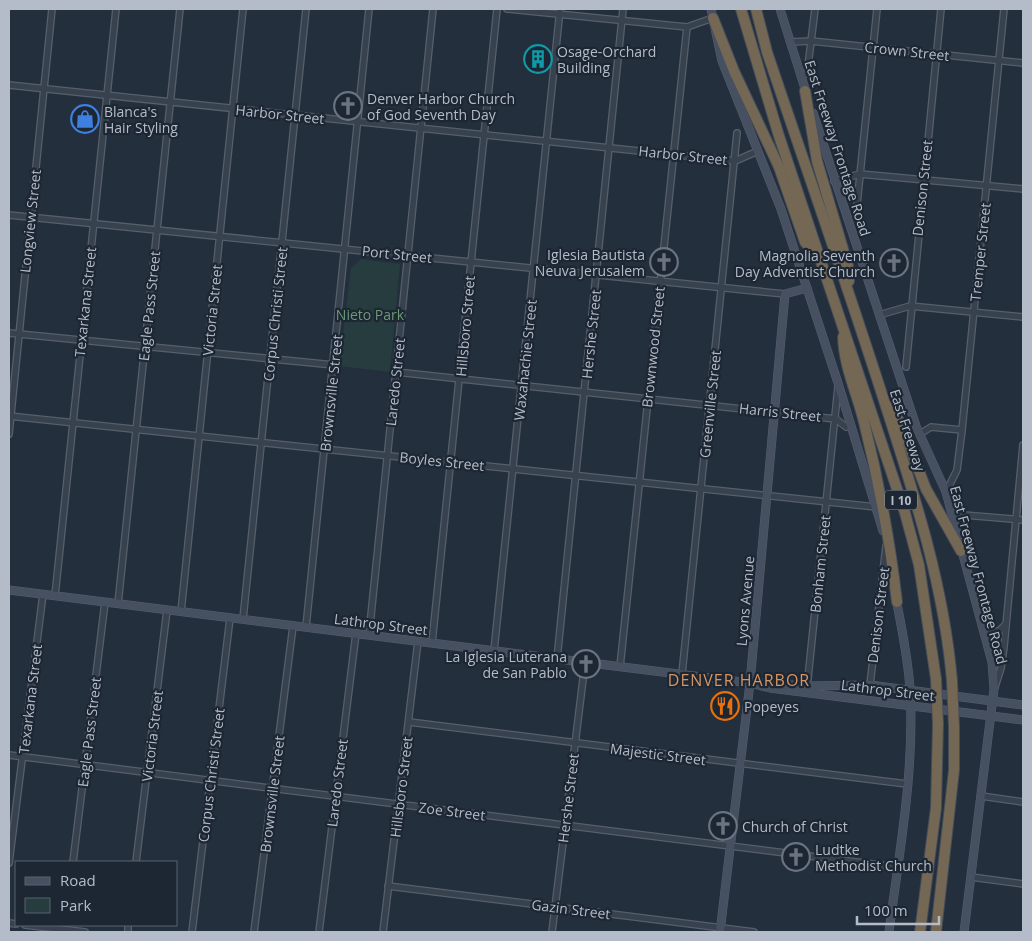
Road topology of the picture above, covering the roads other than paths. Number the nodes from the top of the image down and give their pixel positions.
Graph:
1 (52, 9) edge
2 (116, 9) edge
3 (180, 9) edge
4 (243, 9) edge
5 (306, 9) edge
6 (369, 9) edge
7 (433, 9) edge
8 (497, 9) edge
9 (507, 9) edge
10 (624, 9) edge
11 (741, 9) edge
12 (756, 9) edge
13 (780, 9) edge
14 (814, 9) edge
15 (877, 9) edge
16 (941, 9) edge
17 (1004, 9) edge
18 (559, 11) edge
19 (712, 13) edge
20 (622, 20) junction
21 (686, 27) junction
22 (811, 41) junction
23 (790, 42) junction
24 (873, 48) junction
25 (936, 54) junction
26 (999, 60) junction
27 (1023, 63) edge
28 (807, 74) dead end
29 (9, 85) edge
30 (44, 89) junction
31 (805, 90) junction
32 (107, 96) junction
33 (170, 102) junction
34 (232, 108) junction
35 (295, 116) junction
36 (358, 122) junction
37 (421, 128) junction
38 (737, 133) dead end
39 (484, 135) junction
40 (547, 141) junction
41 (609, 148) junction
42 (758, 151) junction
43 (673, 154) junction
44 (735, 161) junction
45 (860, 174) junction
46 (923, 178) junction
47 (834, 181) junction
48 (987, 186) junction
49 (1023, 189) edge
50 (9, 214) edge
51 (856, 214) dead end
52 (31, 217) junction
53 (94, 223) junction
54 (156, 230) junction
55 (219, 236) junction
56 (282, 242) junction
57 (346, 248) junction
58 (408, 255) junction
59 (471, 262) junction
60 (821, 262) junction
61 (534, 269) junction
62 (597, 274) junction
63 (659, 281) junction
64 (722, 287) junction
65 (807, 288) junction
66 (785, 294) junction
67 (849, 295) junction
68 (910, 306) junction
69 (973, 311) junction
70 (879, 315) junction
71 (1023, 317) edge
72 (842, 326) junction
73 (9, 333) edge
74 (19, 334) junction
75 (81, 340) junction
76 (145, 346) junction
77 (208, 353) junction
78 (270, 360) junction
79 (334, 365) junction
80 (906, 367) dead end
81 (396, 372) junction
82 (460, 378) junction
83 (838, 383) junction
84 (522, 385) junction
85 (585, 391) junction
86 (648, 398) junction
87 (883, 398) junction
88 (709, 405) junction
89 (773, 411) junction
90 (10, 416) edge
91 (836, 419) junction
92 (73, 423) junction
93 (848, 426) junction
94 (136, 430) junction
95 (962, 430) junction
96 (9, 434) edge
97 (920, 434) junction
98 (834, 435) junction
99 (198, 436) junction
100 (261, 442) junction
101 (1023, 445) edge
102 (325, 449) junction
103 (387, 455) junction
104 (450, 462) junction
105 (513, 469) junction
106 (576, 475) junction
107 (639, 481) junction
108 (702, 488) junction
109 (946, 492) junction
110 (766, 494) junction
111 (826, 501) junction
112 (876, 506) junction
113 (952, 514) junction
114 (1020, 520) edge
115 (886, 545) junction
116 (960, 551) junction
117 (9, 590) edge
118 (43, 594) junction
119 (55, 596) junction
120 (105, 602) junction
121 (897, 602) junction
122 (118, 604) junction
123 (167, 610) junction
124 (181, 612) junction
125 (230, 618) junction
126 (243, 619) junction
127 (1006, 624) junction
128 (981, 625) junction
129 (293, 626) junction
130 (306, 627) junction
131 (356, 634) junction
132 (369, 635) junction
133 (418, 641) junction
134 (432, 643) junction
135 (494, 651) junction
136 (557, 659) junction
137 (585, 663) junction
138 (620, 667) junction
139 (682, 674) junction
140 (750, 683) junction
141 (870, 685) junction
142 (994, 689) junction
143 (807, 690) junction
144 (910, 690) junction
145 (992, 702) junction
146 (910, 704) junction
147 (1023, 706) edge
148 (990, 716) junction
149 (1023, 720) edge
150 (408, 722) junction
151 (575, 744) junction
152 (9, 755) edge
153 (23, 757) junction
154 (741, 764) junction
155 (85, 765) junction
156 (148, 772) junction
157 (210, 780) junction
158 (907, 784) junction
159 (273, 788) junction
160 (336, 796) junction
161 (981, 796) junction
162 (1023, 802) edge
163 (399, 805) junction
164 (564, 825) junction
165 (730, 846) junction
166 (73, 861) edge
167 (136, 861) edge
168 (9, 863) edge
169 (896, 867) junction
170 (971, 878) junction
171 (1023, 884) edge
172 (388, 886) junction
173 (555, 907) junction
174 (35, 926) edge
175 (64, 929) edge
176 (720, 930) edge
177 (86, 932) edge
178 (192, 932) edge
179 (254, 932) edge
180 (319, 932) edge
181 (382, 932) edge
182 (552, 932) edge
183 (754, 932) edge
184 (889, 932) edge
185 (920, 932) edge
186 (936, 932) edge
187 (964, 932) edge

1 - 30 street, Longview Street
2 - 32 street, Texarkana Street
3 - 33 street, Eagle Pass Street
4 - 34 street, Victoria Street
5 - 35 street, Corpus Christi Street
6 - 36 street, Brownsville Street
7 - 37 street, Laredo Street
8 - 39 street, Hillsboro Street
9 - 18 street
10 - 20 street, Hershe Street
11 - 60 highway, East Freeway / I 10
12 - 67 highway, East Freeway / I 10
13 - 23 street, East Freeway Frontage Road
14 - 22 street
15 - 24 street
16 - 25 street, Denison Street
17 - 26 street, Tremper Street
18 - 20 street
18 - 40 street, Waxahachie Street
19 - 21 street
19 - 42 street
19 - 60 highway
20 - 21 street
20 - 41 street, Hershe Street
21 - 43 street, Brownwood Street
22 - 23 street, Crown Street
22 - 24 street, Crown Street
22 - 28 street
23 - 31 street, East Freeway Frontage Road
24 - 25 street, Crown Street
24 - 45 street
25 - 26 street, Crown Street
25 - 46 street, Denison Street
26 - 27 street, Crown Street
26 - 48 street, Tremper Street
29 - 30 street, Harbor Street
30 - 32 street, Harbor Street
30 - 52 street, Longview Street
31 - 47 street, East Freeway Frontage Road
31 - 67 highway
32 - 33 street, Harbor Street
32 - 53 street, Texarkana Street
33 - 34 street, Harbor Street
33 - 54 street, Eagle Pass Street
34 - 35 street, Harbor Street
34 - 55 street, Victoria Street
35 - 36 street, Harbor Street
35 - 56 street, Corpus Christi Street
36 - 37 street, Harbor Street
36 - 57 street, Brownsville Street
37 - 39 street, Harbor Street
37 - 58 street, Laredo Street
38 - 44 street, Greenville Street
39 - 40 street, Harbor Street
39 - 59 street, Hillsboro Street
40 - 41 street, Harbor Street
40 - 61 street, Waxahachie Street
41 - 43 street, Harbor Street
41 - 62 street, Hershe Street
42 - 44 street, Harbor Street
42 - 65 street
43 - 44 street, Harbor Street
43 - 63 street, Brownwood Street
44 - 64 street, Greenville Street
45 - 46 street
45 - 47 street
45 - 51 street
46 - 48 street
46 - 68 street, Denison Street
47 - 70 street, East Freeway Frontage Road
48 - 49 street
48 - 69 street, Tremper Street
50 - 52 street, Port Street
52 - 53 street, Port Street
52 - 74 street, Longview Street
53 - 54 street, Port Street
53 - 75 street, Texarkana Street
54 - 55 street, Port Street
54 - 76 street, Eagle Pass Street
55 - 56 street, Port Street
55 - 77 street, Victoria Street
56 - 57 street, Port Street
56 - 78 street, Corpus Christi Street
57 - 58 street, Port Street
57 - 79 street, Brownsville Street
58 - 59 street, Port Street
58 - 81 street, Laredo Street
59 - 61 street, Port Street
59 - 82 street, Hillsboro Street
60 - 72 highway, East Freeway / I 10
61 - 62 street, Port Street
61 - 84 street, Waxahachie Street
62 - 63 street, Port Street
62 - 85 street, Hershe Street
63 - 64 street, Port Street
63 - 86 street, Brownwood Street
64 - 66 street, Port Street
64 - 88 street, Greenville Street
65 - 66 street
65 - 83 street
66 - 89 street, Lyons Avenue
67 - 87 highway, East Freeway / I 10
68 - 69 street
68 - 70 street
68 - 80 street, Denison Street
69 - 71 street
69 - 95 street, Tremper Street
70 - 97 street, East Freeway Frontage Road
72 - 121 highway
72 - 185 highway, East Freeway / I 10, bridge
73 - 74 street
74 - 75 street
74 - 90 street, Longview Street
75 - 76 street
75 - 92 street, Texarkana Street
76 - 77 street
76 - 94 street, Eagle Pass Street
77 - 78 street
77 - 99 street, Victoria Street
78 - 79 street
78 - 100 street, Corpus Christi Street
79 - 102 street, Brownsville Street
81 - 82 street, Harris Street
81 - 103 street, Laredo Street
82 - 84 street, Harris Street
82 - 104 street, Hillsboro Street
83 - 91 street, Bonham Street
83 - 93 street
84 - 85 street, Harris Street
84 - 105 street, Waxahachie Street
85 - 86 street, Harris Street
85 - 106 street, Hershe Street
86 - 88 street, Harris Street
86 - 107 street, Brownwood Street
87 - 116 highway
87 - 186 highway, East Freeway / I 10, bridge
88 - 89 street, Harris Street
88 - 108 street, Greenville Street
89 - 91 street, Harris Street
89 - 110 street, Lyons Avenue
90 - 92 street, Boyles Street
90 - 96 street, Longview Street
91 - 93 street
91 - 98 street, Bonham Street
92 - 94 street, Boyles Street
92 - 119 street, Texarkana Street
93 - 98 street
93 - 112 street
94 - 99 street, Boyles Street
94 - 122 street, Eagle Pass Street
95 - 97 street
95 - 109 street, Tremper Street
97 - 109 street, East Freeway Frontage Road
98 - 111 street, Bonham Street
99 - 100 street, Boyles Street
99 - 124 street, Victoria Street
100 - 102 street, Boyles Street
100 - 126 street, Corpus Christi Street
101 - 114 street
102 - 103 street, Boyles Street
102 - 130 street, Brownsville Street
103 - 104 street, Boyles Street
103 - 132 street, Laredo Street
104 - 105 street, Boyles Street
104 - 134 street, Hillsboro Street
105 - 106 street, Boyles Street
105 - 135 street, Waxahachie Street
106 - 107 street, Boyles Street
106 - 136 street, Hershe Street
107 - 108 street, Boyles Street
107 - 138 street, Brownwood Street
108 - 110 street, Boyles Street
108 - 139 street, Greenville Street
109 - 113 street, East Freeway Frontage Road
110 - 111 street, Boyles Street
110 - 140 street, Lyons Avenue
111 - 112 street, Boyles Street
111 - 143 street, Bonham Street
112 - 115 street
113 - 114 street
113 - 116 street, East Freeway Frontage Road
114 - 127 street
115 - 121 street
115 - 141 street, Denison Street
116 - 128 street, East Freeway Frontage Road
117 - 118 street, Lathrop Street
118 - 119 street, Lathrop Street
118 - 153 street, Texarkana Street
119 - 120 street, Lathrop Street
120 - 122 street, Lathrop Street
120 - 155 street, Eagle Pass Street
121 - 144 street
122 - 123 street, Lathrop Street
123 - 124 street, Lathrop Street
123 - 156 street, Victoria Street
124 - 125 street, Lathrop Street
125 - 126 street, Lathrop Street
125 - 157 street, Corpus Christi Street
126 - 129 street, Lathrop Street
127 - 128 street
127 - 142 street
128 - 142 street, East Freeway Frontage Road
129 - 130 street, Lathrop Street
129 - 159 street, Brownsville Street
130 - 131 street, Lathrop Street
131 - 132 street, Lathrop Street
131 - 160 street, Laredo Street
132 - 133 street, Lathrop Street
133 - 134 street, Lathrop Street
133 - 150 street, Hillsboro Street
134 - 135 street, Lathrop Street
135 - 136 street, Lathrop Street
136 - 137 street, Lathrop Street
137 - 138 street, Lathrop Street
137 - 151 street, Hershe Street
138 - 139 street, Lathrop Street
139 - 140 street, Lathrop Street
140 - 143 street, Lathrop Street
140 - 154 street, Lyons Avenue
141 - 143 street, Lathrop Street
141 - 144 street, Lathrop Street
142 - 145 street, East Freeway Frontage Road
143 - 146 street, Lathrop Street
144 - 145 street, Lathrop Street
144 - 146 street
145 - 147 street, Lathrop Street
145 - 148 street, East Freeway Frontage Road
146 - 148 street, Lathrop Street
146 - 158 street
148 - 149 street, Lathrop Street
148 - 161 street, East Freeway Frontage Road
150 - 151 street, Majestic Street
150 - 163 street, Hillsboro Street
151 - 154 street, Majestic Street
151 - 164 street, Hershe Street
152 - 153 street, Zoe Street
153 - 155 street, Zoe Street
153 - 168 street, Texarkana Street
154 - 158 street, Majestic Street
154 - 165 street, Lyons Avenue
155 - 156 street, Zoe Street
155 - 166 street, Eagle Pass Street
156 - 157 street, Zoe Street
156 - 167 street, Victoria Street
157 - 159 street, Zoe Street
157 - 178 street, Corpus Christi Street
158 - 169 street
159 - 160 street, Zoe Street
159 - 179 street, Brownsville Street
160 - 163 street, Zoe Street
160 - 180 street, Laredo Street
161 - 162 street
161 - 170 street, East Freeway Frontage Road
163 - 164 street, Zoe Street
163 - 172 street, Hillsboro Street
164 - 165 street, Zoe Street
164 - 173 street, Hershe Street
165 - 169 street, Zoe Street
165 - 176 street, Lyons Avenue
169 - 184 street
170 - 171 street
170 - 187 street, East Freeway Frontage Road
172 - 173 street, Gazin Street
172 - 181 street, Hillsboro Street
173 - 176 street, Gazin Street
173 - 182 street, Hershe Street
174 - 175 street
175 - 177 street
176 - 183 street, Gazin Street

